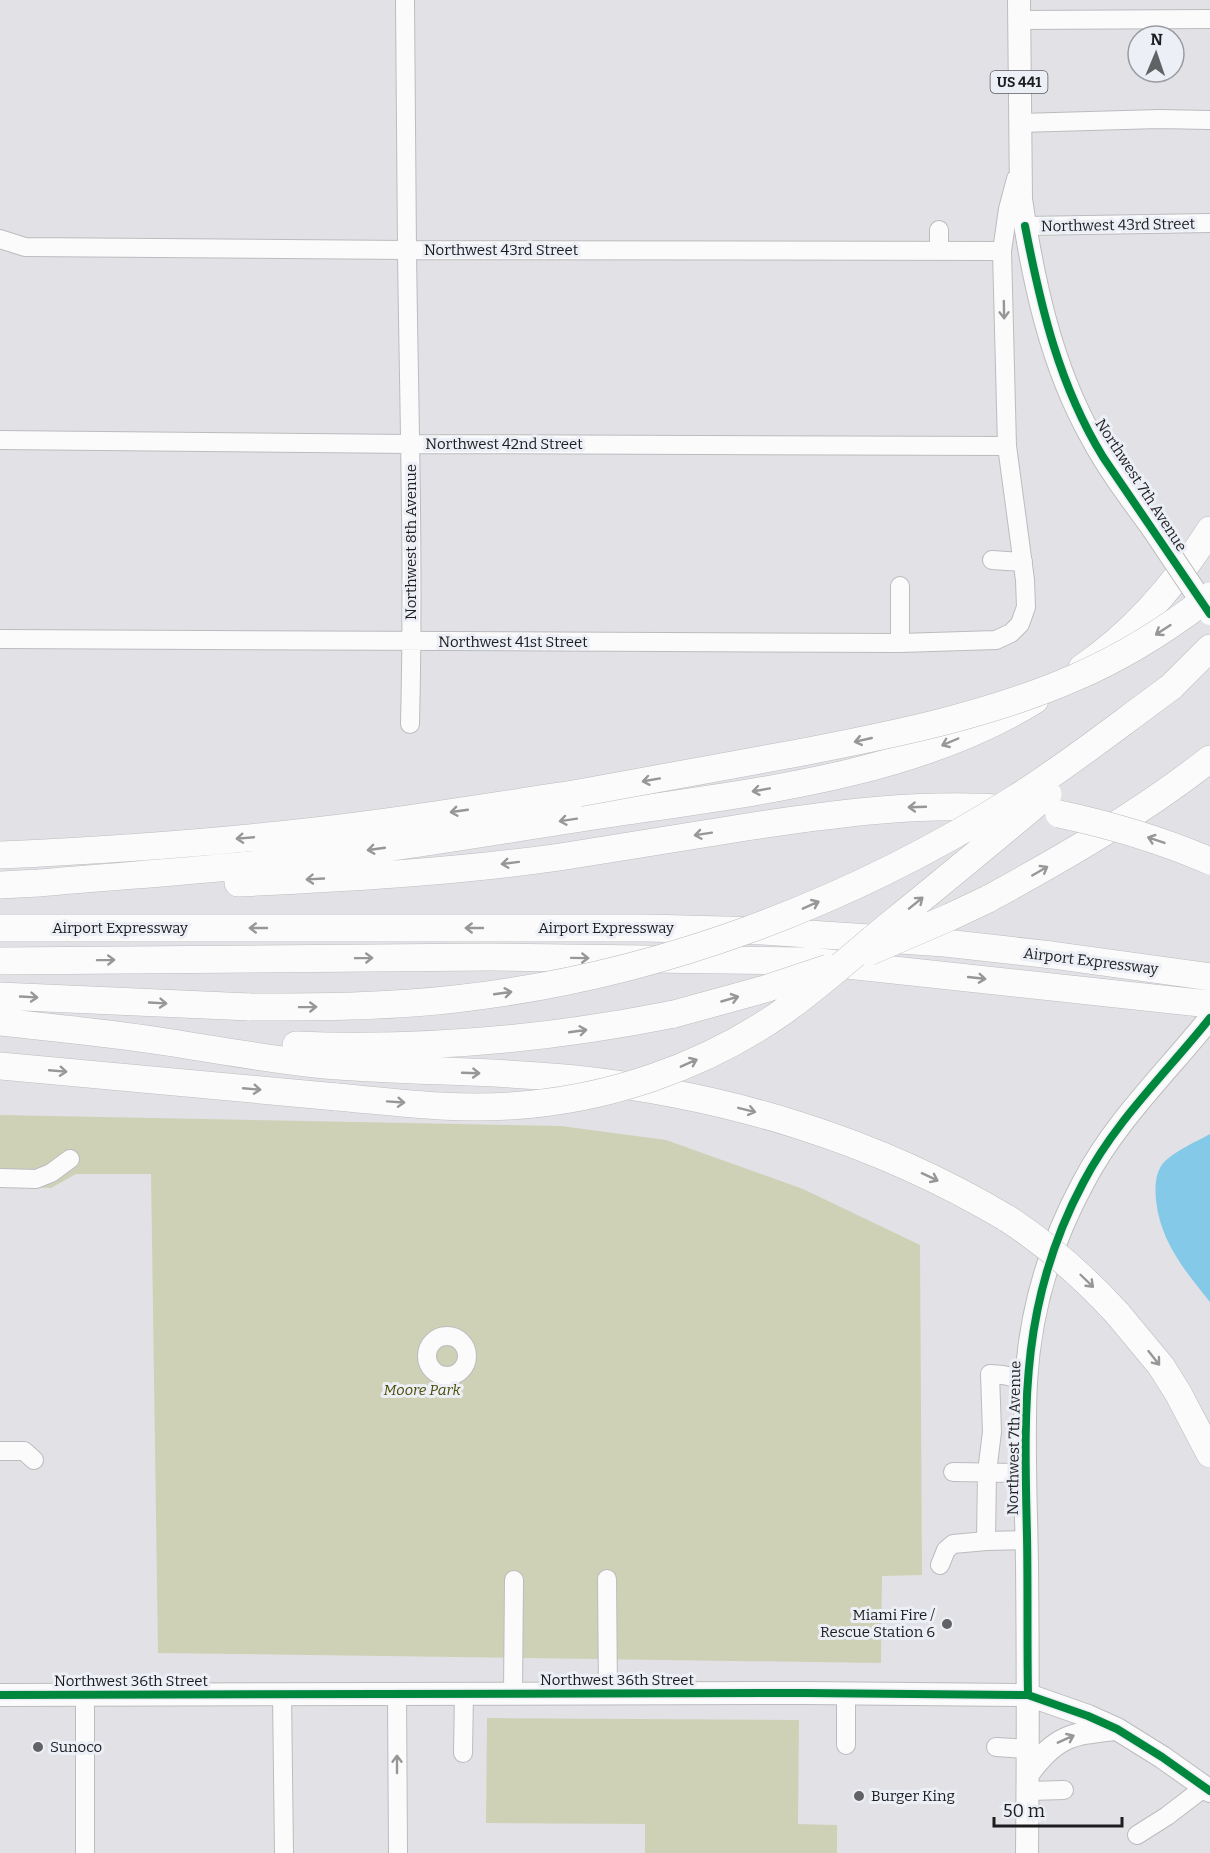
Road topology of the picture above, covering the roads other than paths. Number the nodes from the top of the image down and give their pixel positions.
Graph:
1 (405, 0) edge
2 (1019, 10) edge
3 (1210, 19) edge
4 (1210, 120) edge
5 (1020, 123) junction
6 (1020, 164) junction
7 (1210, 223) edge
8 (1025, 226) junction
9 (939, 230) dead end
10 (0, 239) edge
11 (407, 250) junction
12 (939, 251) junction
13 (1002, 251) junction
14 (0, 440) edge
15 (411, 444) junction
16 (1007, 446) junction
17 (1210, 530) edge
18 (992, 560) dead end
19 (1023, 562) junction
20 (900, 586) dead end
21 (1210, 596) edge
22 (1210, 614) edge
23 (1020, 624) joint
24 (0, 639) edge
25 (412, 642) junction
26 (900, 644) junction
27 (1210, 648) edge
28 (1171, 687) junction
29 (410, 724) dead end
30 (1210, 759) edge
31 (0, 855) edge
32 (1210, 861) edge
33 (39, 883) junction
34 (0, 885) edge
35 (0, 928) edge
36 (0, 961) edge
37 (1210, 977) edge
38 (0, 996) edge
39 (1210, 1004) edge
40 (1210, 1018) edge
41 (0, 1022) edge
42 (163, 1041) junction
43 (0, 1066) edge
44 (70, 1158) dead end
45 (0, 1178) edge
46 (1026, 1380) junction
47 (0, 1451) edge
48 (1210, 1454) edge
49 (34, 1460) dead end
50 (953, 1472) dead end
51 (987, 1472) junction
52 (1025, 1473) junction
53 (1027, 1540) junction
54 (986, 1541) junction
55 (940, 1565) dead end
56 (514, 1580) dead end
57 (607, 1580) dead end
58 (397, 1693) junction
59 (608, 1693) junction
60 (282, 1694) junction
61 (464, 1694) junction
62 (513, 1694) junction
63 (846, 1694) junction
64 (0, 1695) edge
65 (1028, 1695) junction
66 (85, 1696) junction
67 (1117, 1729) junction
68 (846, 1746) dead end
69 (996, 1747) dead end
70 (1028, 1749) junction
71 (463, 1753) dead end
72 (1028, 1782) junction
73 (1208, 1789) edge
74 (1064, 1790) dead end
75 (1137, 1835) dead end
76 (85, 1853) edge
77 (284, 1853) edge
78 (398, 1853) edge
79 (1028, 1853) edge

1 - 11 street, Northwest 8th Avenue
2 - 3 street
2 - 5 main road, Northwest 7th Avenue / US 441
4 - 5 street
5 - 6 main road, Northwest 7th Avenue / US 441
6 - 8 main road, Northwest 7th Avenue / US 441
6 - 13 street, Northwest 7th Avenue
7 - 8 street, Northwest 43rd Street
8 - 22 main road, Northwest 7th Avenue / US 441, bridge
9 - 12 street
10 - 11 street, Northwest 43rd Street
11 - 12 street, Northwest 43rd Street
11 - 15 street, Northwest 8th Avenue
12 - 13 street, Northwest 43rd Street
13 -> 16 street, Northwest 7th Avenue
14 - 15 street, Northwest 42nd Street
15 - 16 street, Northwest 42nd Street
15 - 25 street, Northwest 8th Avenue
16 - 19 street, Northwest 7th Avenue
17 -> 33 highway
18 - 19 street
19 - 23 street, Northwest 7th Avenue
20 - 26 street
21 -> 31 highway, bridge
23 - 26 street, Northwest 41st Street
24 - 25 street, Northwest 41st Street
25 - 26 street, Northwest 41st Street
25 - 29 street, Northwest 8th Avenue
27 - 28 highway
38 -> 28 highway, bridge
43 -> 28 highway, bridge
42 -> 30 highway, bridge
32 -> 33 highway, bridge
33 - 34 highway
37 -> 35 highway, Airport Expressway
36 -> 39 highway, Airport Expressway
40 - 46 main road, Northwest 7th Avenue
41 - 42 highway
42 -> 48 highway, bridge
44 - 45 street
46 - 51 street
46 - 52 main road, Northwest 7th Avenue
47 - 49 street
50 - 51 street
51 - 52 street
51 - 54 street
52 - 53 main road, Northwest 7th Avenue
53 - 54 street
53 - 65 main road, Northwest 7th Avenue
54 - 55 street
56 - 62 street
57 - 59 street
58 - 60 main road, Northwest 36th Street
58 - 61 main road, Northwest 36th Street
78 -> 58 street
59 - 62 main road, Northwest 36th Street
59 - 63 main road, Northwest 36th Street
60 - 66 main road, Northwest 36th Street
60 - 77 street
61 - 62 main road, Northwest 36th Street
61 - 71 street
63 - 65 main road, Northwest 36th Street
63 - 68 street
64 - 66 main road, Northwest 36th Street
65 - 67 main road, Northwest 36th Street
65 - 70 main road, Northwest 7th Avenue
66 - 76 street
72 -> 67 main road
67 - 73 main road, Northwest 36th Street
69 - 70 street
70 - 72 main road, Northwest 7th Avenue
72 - 74 street
72 - 79 main road, Northwest 7th Avenue
73 - 75 street

